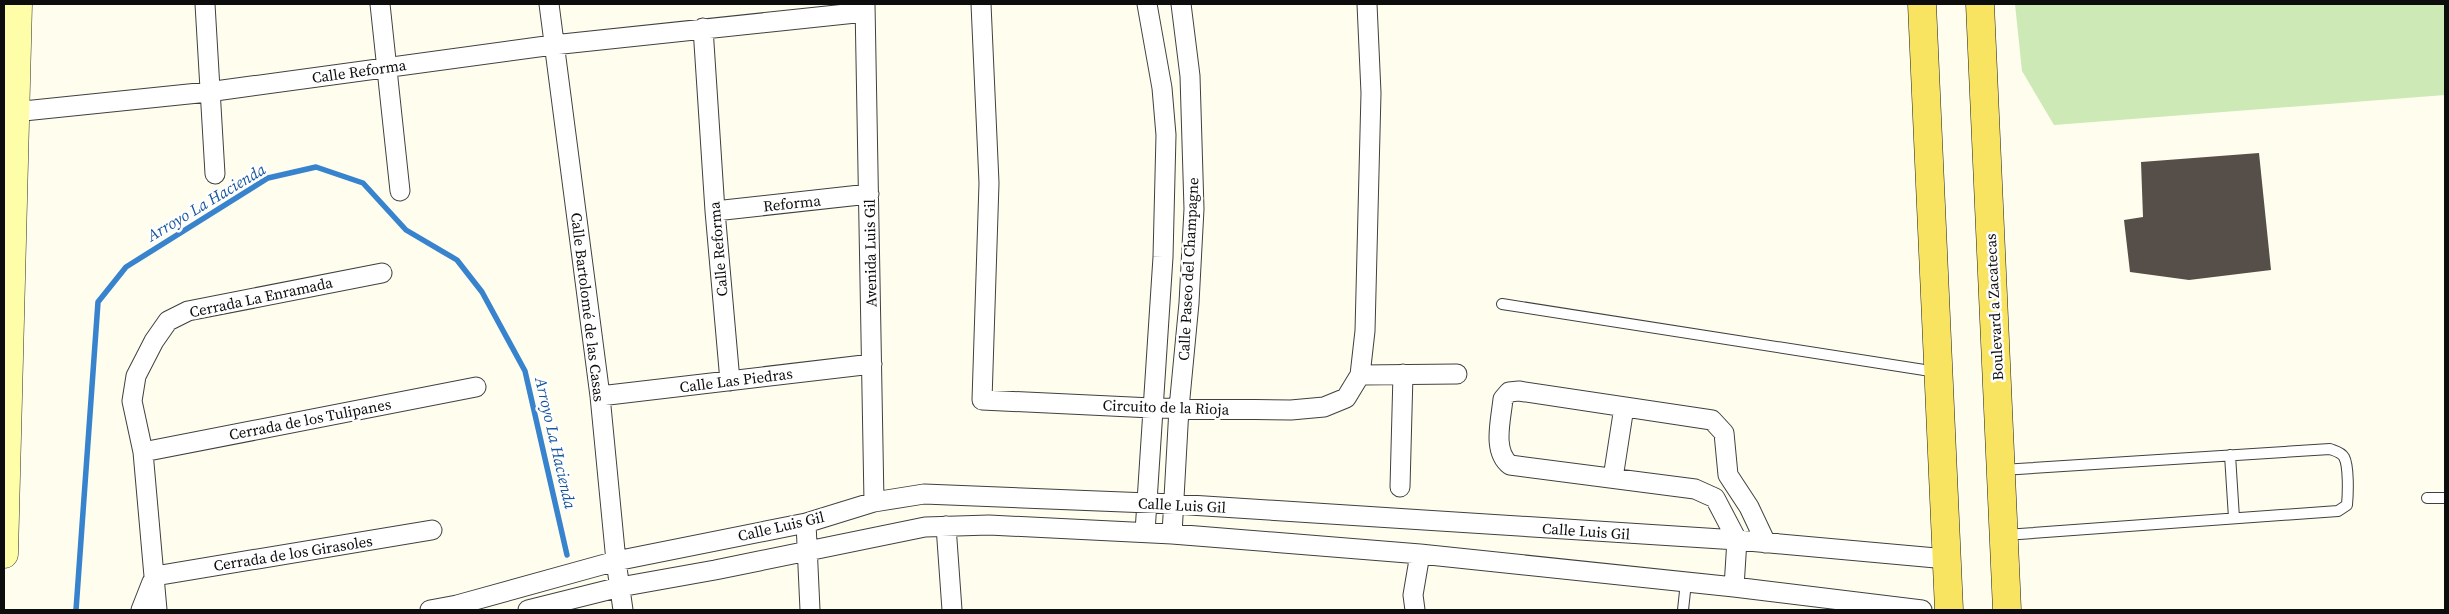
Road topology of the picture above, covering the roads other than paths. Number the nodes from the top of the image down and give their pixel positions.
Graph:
1 (18, 4) edge
2 (205, 4) edge
3 (380, 4) edge
4 (549, 4) edge
5 (981, 4) edge
6 (1147, 4) edge
7 (1181, 4) edge
8 (1367, 4) edge
9 (1922, 4) edge
10 (1980, 4) edge
11 (865, 8) edge
12 (703, 28) junction
13 (553, 45) junction
14 (386, 68) junction
15 (208, 92) junction
16 (14, 112) junction
17 (215, 174) dead end
18 (400, 191) dead end
19 (869, 194) junction
20 (715, 211) junction
21 (382, 273) dead end
22 (1502, 304) dead end
23 (872, 364) junction
24 (1938, 372) junction
25 (1403, 374) junction
26 (1457, 374) dead end
27 (1360, 375) junction
28 (730, 381) junction
29 (476, 387) dead end
30 (600, 396) junction
31 (1624, 407) junction
32 (1152, 408) junction
33 (1179, 408) junction
34 (143, 452) junction
35 (2230, 455) junction
36 (2001, 470) junction
37 (1613, 478) junction
38 (1400, 487) dead end
39 (2427, 498) dead end
40 (2445, 498) edge
41 (874, 502) junction
42 (1147, 502) junction
43 (1174, 504) junction
44 (2234, 518) junction
45 (806, 523) junction
46 (946, 526) junction
47 (432, 530) dead end
48 (1145, 532) junction
49 (1172, 534) junction
50 (2004, 535) junction
51 (1737, 540) junction
52 (1766, 543) junction
53 (809, 552) junction
54 (4, 554) edge
55 (1420, 554) junction
56 (1946, 559) junction
57 (616, 561) junction
58 (155, 576) junction
59 (1686, 582) junction
60 (620, 586) junction
61 (1734, 587) junction
62 (141, 610) edge
63 (157, 610) edge
64 (430, 610) edge
65 (528, 610) edge
66 (623, 610) edge
67 (810, 610) edge
68 (952, 610) edge
69 (1415, 610) edge
70 (1683, 610) edge
71 (1922, 610) edge
72 (1949, 610) edge
73 (2007, 610) edge

1 - 16 main road
2 - 15 street
3 - 14 street
4 - 13 street, Calle Bartolomé de las Casas
5 - 32 street, Circuito de la Rioja
6 - 32 street, Calle Paseo del Champagne
7 - 33 street, Calle Paseo del Champagne
8 - 27 street, Circuito de la Rioja
9 - 24 main road
10 - 36 main road, Boulevard a Zacatecas
11 - 12 street, Calle Reforma
11 - 19 street, Avenida Luis Gil
12 - 13 street, Calle Reforma
12 - 20 street, Calle Reforma
13 - 14 street, Calle Reforma
13 - 30 street, Calle Bartolomé de las Casas
14 - 15 street, Calle Reforma
14 - 18 street
15 - 16 street, Calle Reforma
15 - 17 street
16 - 54 main road
19 - 20 street, Reforma
19 - 23 street, Avenida Luis Gil
20 - 28 street, Calle Reforma
21 - 34 street, Cerrada La Enramada
22 - 24 lane
23 - 28 street, Calle Las Piedras
23 - 41 street, Avenida Luis Gil
24 - 56 main road
25 - 26 street
25 - 27 street
25 - 38 street
27 - 33 street, Circuito de la Rioja
28 - 30 street, Calle Las Piedras
29 - 34 street, Cerrada de los Tulipanes
30 - 57 street, Calle Bartolomé de las Casas
31 - 37 street
31 - 37 street
31 - 52 street
32 - 33 street, Circuito de la Rioja
32 - 42 street, Calle Paseo del Champagne
33 - 43 street, Calle Paseo del Champagne
34 - 58 street, Cerrada La Enramada
35 - 36 lane
35 - 44 lane
35 - 44 lane
36 - 50 main road, Boulevard a Zacatecas
37 - 51 street
39 - 40 lane
41 - 42 street, Calle Luis Gil
41 - 45 street, Calle Luis Gil
42 - 43 street, Calle Luis Gil
42 - 48 street, Calle Paseo del Champagne
43 - 49 street, Calle Paseo del Champagne
43 - 51 street, Calle Luis Gil
44 - 50 lane
45 - 53 street
45 - 57 street, Calle Luis Gil
46 - 48 street, Calle Luis Gil
46 - 53 street, Calle Luis Gil
46 - 68 street
47 - 58 street, Cerrada de los Girasoles
48 - 49 street, Calle Luis Gil
49 - 55 street, Calle Luis Gil
50 - 73 main road, Boulevard a Zacatecas
51 - 52 street, Calle Luis Gil
51 - 61 street
52 - 56 street, Calle Luis Gil
53 - 60 street, Calle Luis Gil
53 - 67 street
55 - 59 street, Calle Luis Gil
55 - 69 street
56 - 72 main road
57 - 60 street, Calle Bartolomé de las Casas
57 - 64 street, Calle Luis Gil
58 - 62 street, Cerrada La Enramada
58 - 63 street, Cerrada La Enramada
59 - 61 street, Calle Luis Gil
59 - 70 lane
60 - 65 street, Calle Luis Gil
60 - 66 street, Calle Bartolomé de las Casas
61 - 71 street, Calle Luis Gil

